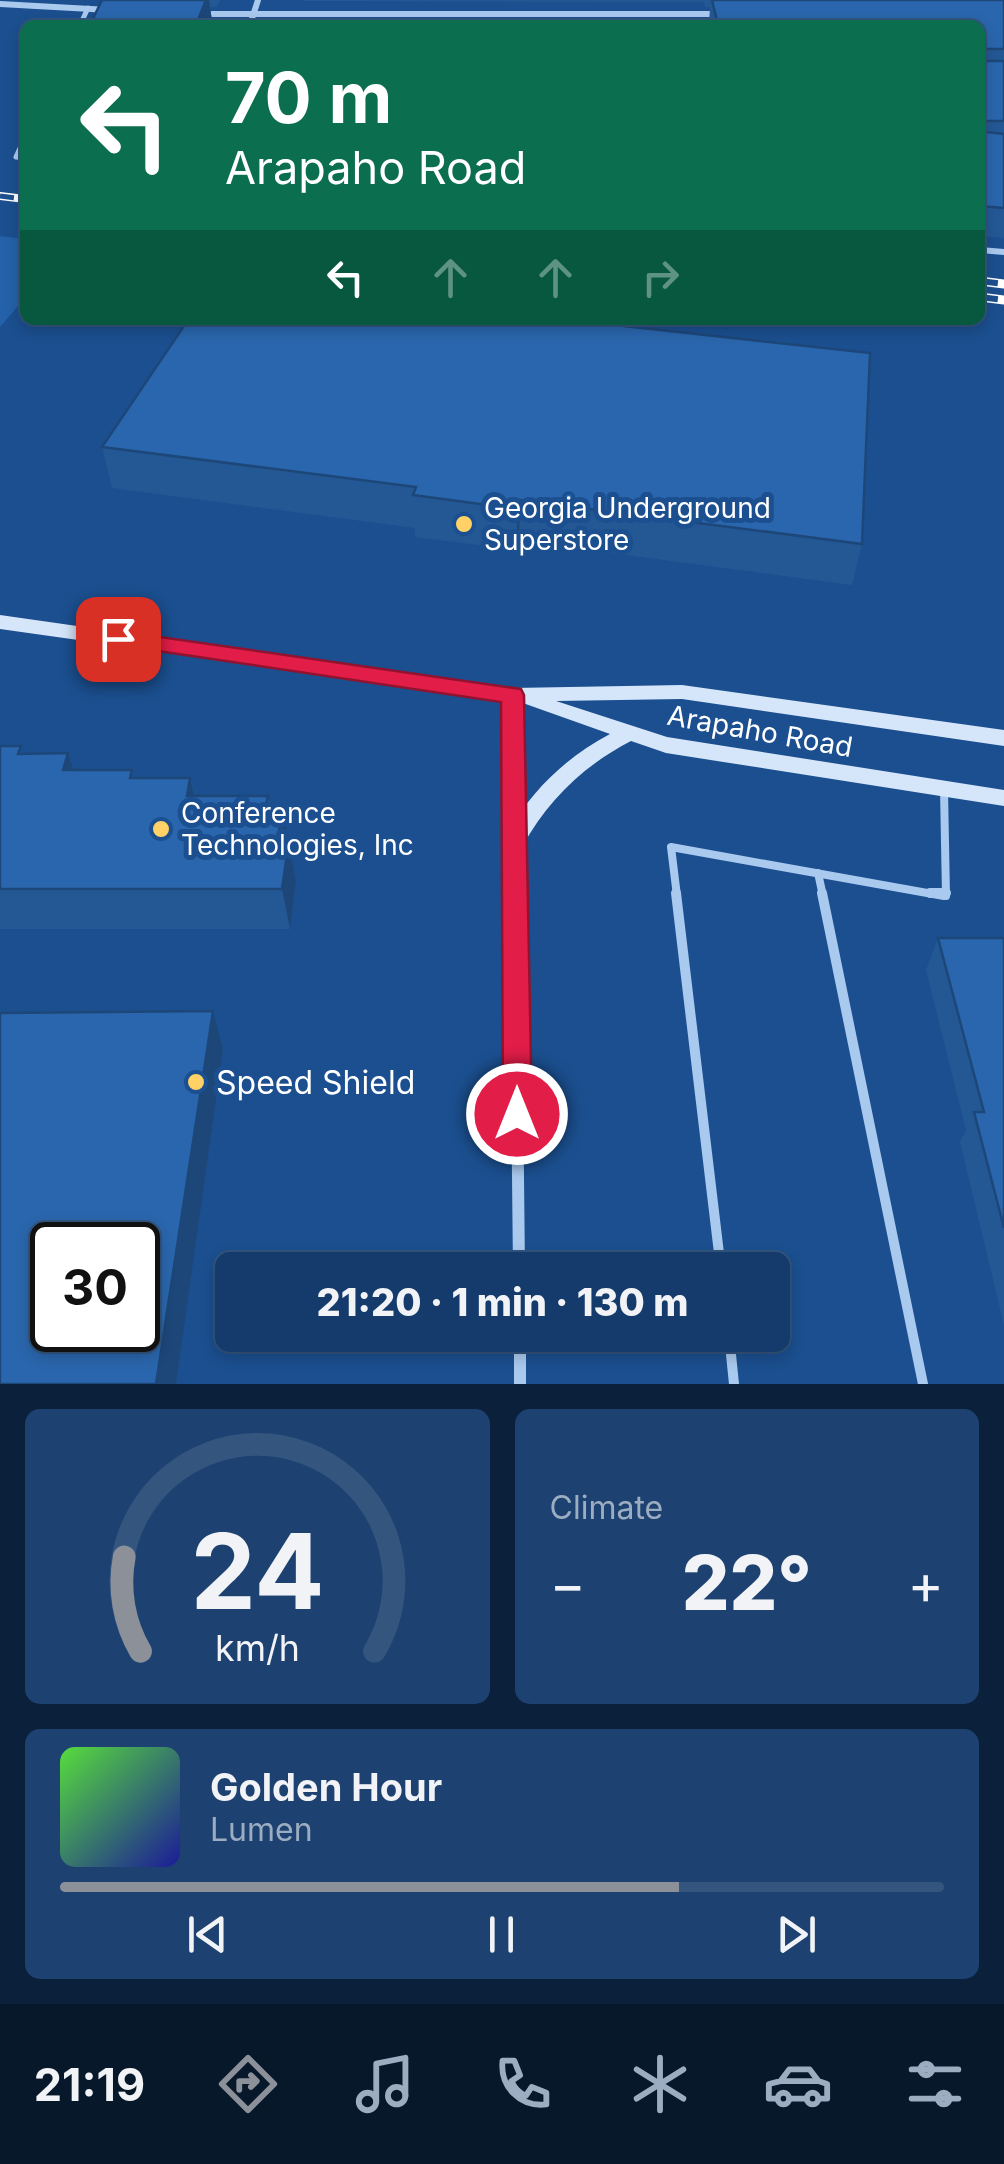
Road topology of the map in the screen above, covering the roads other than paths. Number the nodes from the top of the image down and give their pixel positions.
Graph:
1 (258, 0) edge
2 (0, 4) edge
3 (88, 8) junction
4 (124, 11) edge
5 (197, 14) edge
6 (727, 14) edge
7 (252, 16) junction
8 (82, 20) edge
9 (251, 20) edge
10 (0, 622) edge
11 (512, 695) junction
12 (630, 733) junction
13 (1004, 738) edge
14 (944, 789) junction
15 (1004, 798) edge
16 (514, 841) junction
17 (818, 873) junction
18 (519, 1252) edge
19 (719, 1252) edge
20 (520, 1352) edge
21 (730, 1352) edge
22 (520, 1384) edge
23 (734, 1384) edge
24 (922, 1384) edge

1 - 7 street
2 - 3 street
3 - 4 street
3 - 8 lane
5 - 7 street
6 - 7 street
7 - 9 street
10 - 11 main road, Arapaho Road
11 - 12 main road, Arapaho Road
11 - 13 main road, Arapaho Road
11 - 16 street
12 - 14 main road, Arapaho Road
12 - 16 main road
14 - 15 main road, Arapaho Road
14 - 17 lane
16 - 18 street
17 - 19 lane
17 - 24 lane
20 - 22 street
21 - 23 lane

